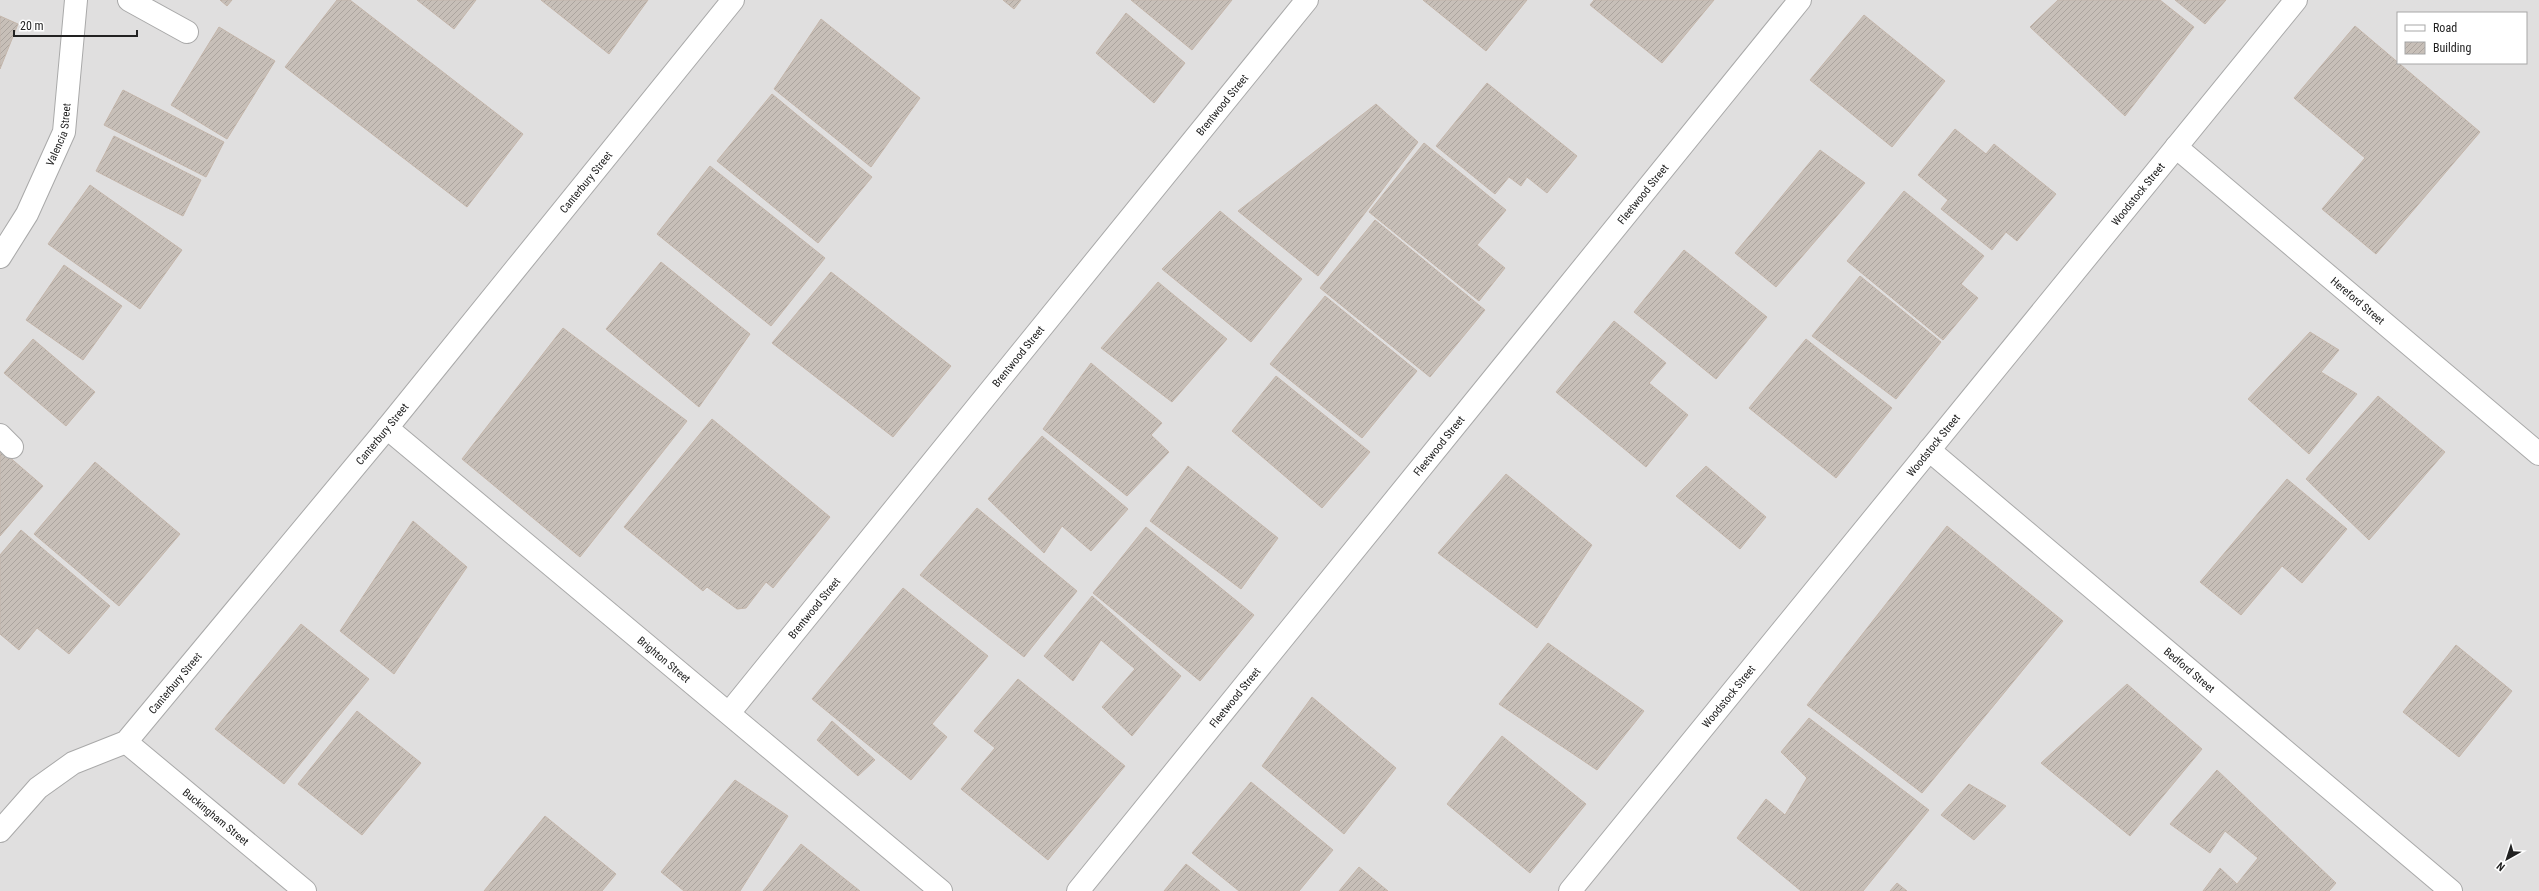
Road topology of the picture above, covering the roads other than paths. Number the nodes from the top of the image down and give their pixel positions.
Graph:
1 (76, 0) edge
2 (129, 0) edge
3 (733, 0) edge
4 (1307, 0) edge
5 (1800, 0) edge
6 (2296, 0) edge
7 (187, 32) dead end
8 (2176, 147) junction
9 (0, 257) edge
10 (386, 428) junction
11 (1929, 450) junction
12 (2539, 454) edge
13 (729, 713) junction
14 (126, 742) junction
15 (0, 831) edge
16 (305, 891) edge
17 (941, 891) edge
18 (1078, 891) edge
19 (1570, 891) edge
20 (2451, 891) edge

1 - 9 street, Valencia Street
2 - 7 street
3 - 10 street, Canterbury Street
4 - 13 street, Brentwood Street
5 - 18 street, Fleetwood Street
6 - 8 street, Woodstock Street
8 - 11 street, Woodstock Street
8 - 12 street, Hereford Street
10 - 13 street, Brighton Street
10 - 14 street, Canterbury Street
11 - 19 street, Woodstock Street
11 - 20 street, Bedford Street
13 - 17 street, Brighton Street
14 - 15 street, Canterbury Street
14 - 16 street, Buckingham Street

